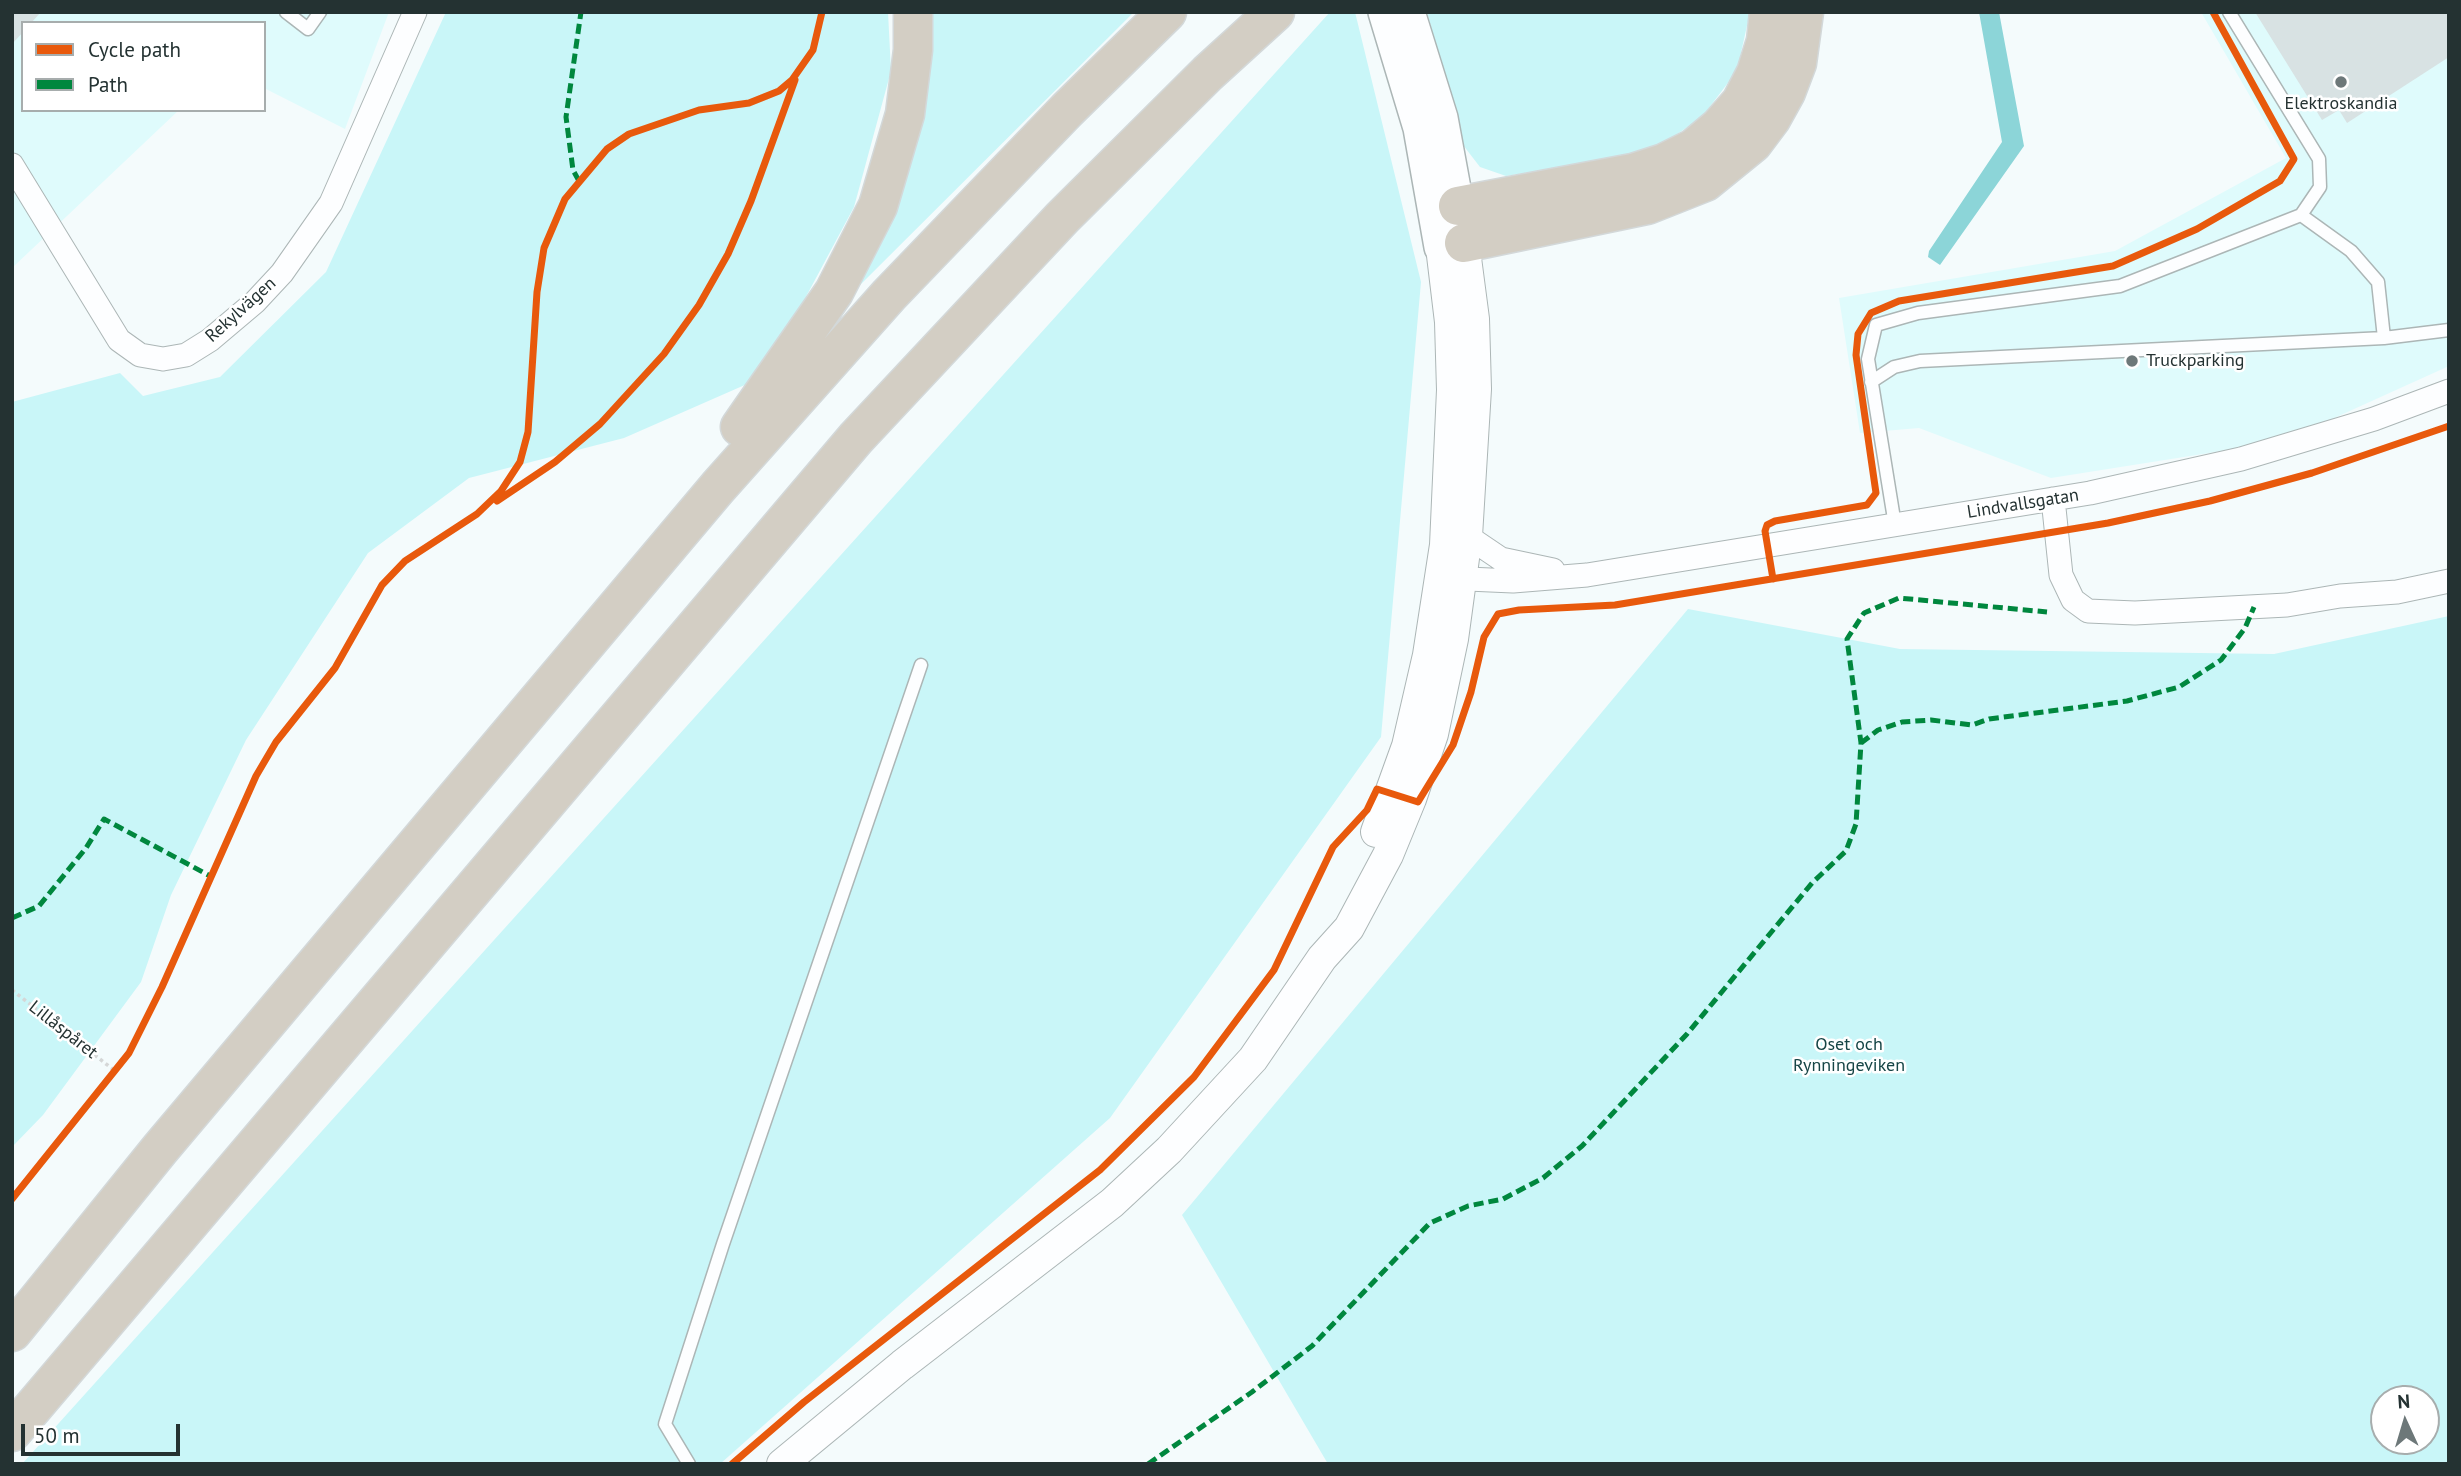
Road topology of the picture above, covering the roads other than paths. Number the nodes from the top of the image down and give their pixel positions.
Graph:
1 (286, 12) edge
2 (320, 12) edge
3 (415, 12) edge
4 (914, 12) edge
5 (1167, 12) edge
6 (1275, 12) edge
7 (1385, 12) edge
8 (1408, 12) edge
9 (1769, 12) edge
10 (1804, 12) edge
11 (2229, 12) edge
12 (12, 165) edge
13 (2301, 215) junction
14 (1450, 226) junction
15 (2449, 330) edge
16 (2384, 338) junction
17 (1871, 382) junction
18 (2449, 391) edge
19 (2053, 499) junction
20 (1895, 525) junction
21 (1467, 536) junction
22 (1587, 575) junction
23 (1451, 578) junction
24 (2449, 582) edge
25 (921, 665) dead end
26 (491, 756) junction
27 (12, 1332) edge
28 (12, 1432) edge
29 (689, 1464) edge
30 (782, 1464) edge

1 - 2 lane
3 - 12 street, Rekylvägen
4 - 26 highway
5 - 26 highway
6 - 28 highway
7 - 14 main road
8 - 14 main road
9 - 14 highway
10 - 14 highway
11 - 13 lane
13 - 16 lane
13 - 17 lane
14 - 21 street
14 - 23 street
15 - 16 lane
16 - 17 lane
17 - 20 lane
18 - 19 street, Lindvallsgatan
19 - 20 street, Lindvallsgatan
19 - 24 street
20 - 22 street, Lindvallsgatan
21 - 22 street, Lindvallsgatan
21 - 23 street
22 - 23 street, Lindvallsgatan
23 - 30 street
25 - 29 lane
26 - 27 highway

